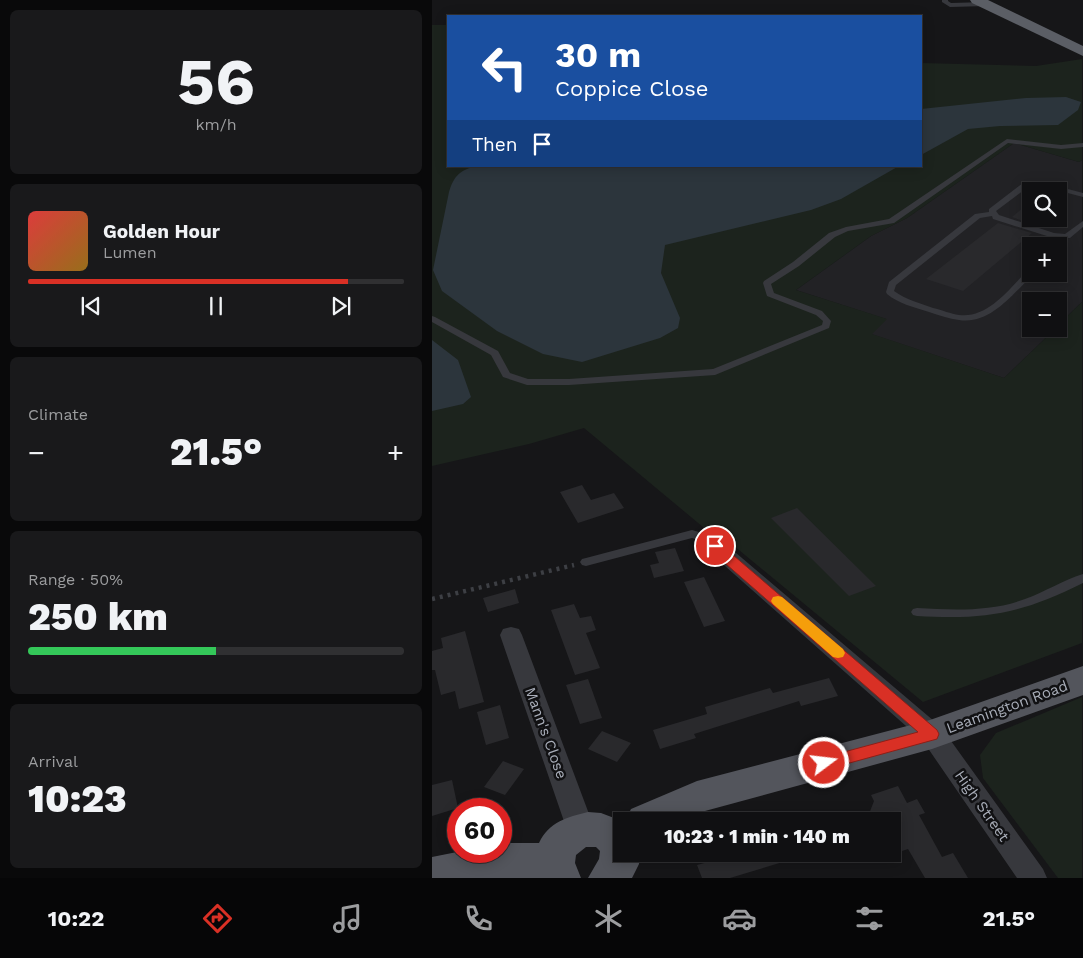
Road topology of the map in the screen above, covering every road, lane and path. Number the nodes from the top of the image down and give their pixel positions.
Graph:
1 (946, 0) edge
2 (982, 2) edge
3 (1082, 52) edge
4 (1082, 145) edge
5 (1081, 193) edge
6 (993, 214) junction
7 (1082, 222) edge
8 (1060, 236) joint
9 (1022, 280) edge
10 (432, 319) edge
11 (715, 546) joint
12 (586, 562) joint
13 (1082, 578) edge
14 (432, 599) edge
15 (917, 612) dead end
16 (511, 635) dead end
17 (1082, 679) edge
18 (932, 734) junction
19 (675, 812) edge
20 (581, 830) junction
21 (613, 838) edge
22 (556, 869) edge
23 (432, 876) edge
24 (1033, 878) edge

1 - 2 lane
2 - 3 highway
4 - 10 lane
5 - 6 lane
6 - 8 lane
6 - 9 lane
7 - 8 lane
11 - 12 lane
11 - 18 street, High Street
12 - 14 path
13 - 15 lane
16 - 20 street, Mann's Close
17 - 18 main road, Leamington Road
18 - 19 main road, Leamington Road
18 - 24 street, High Street
20 - 21 main road, Leamington Road
20 - 22 main road
22 - 23 main road

